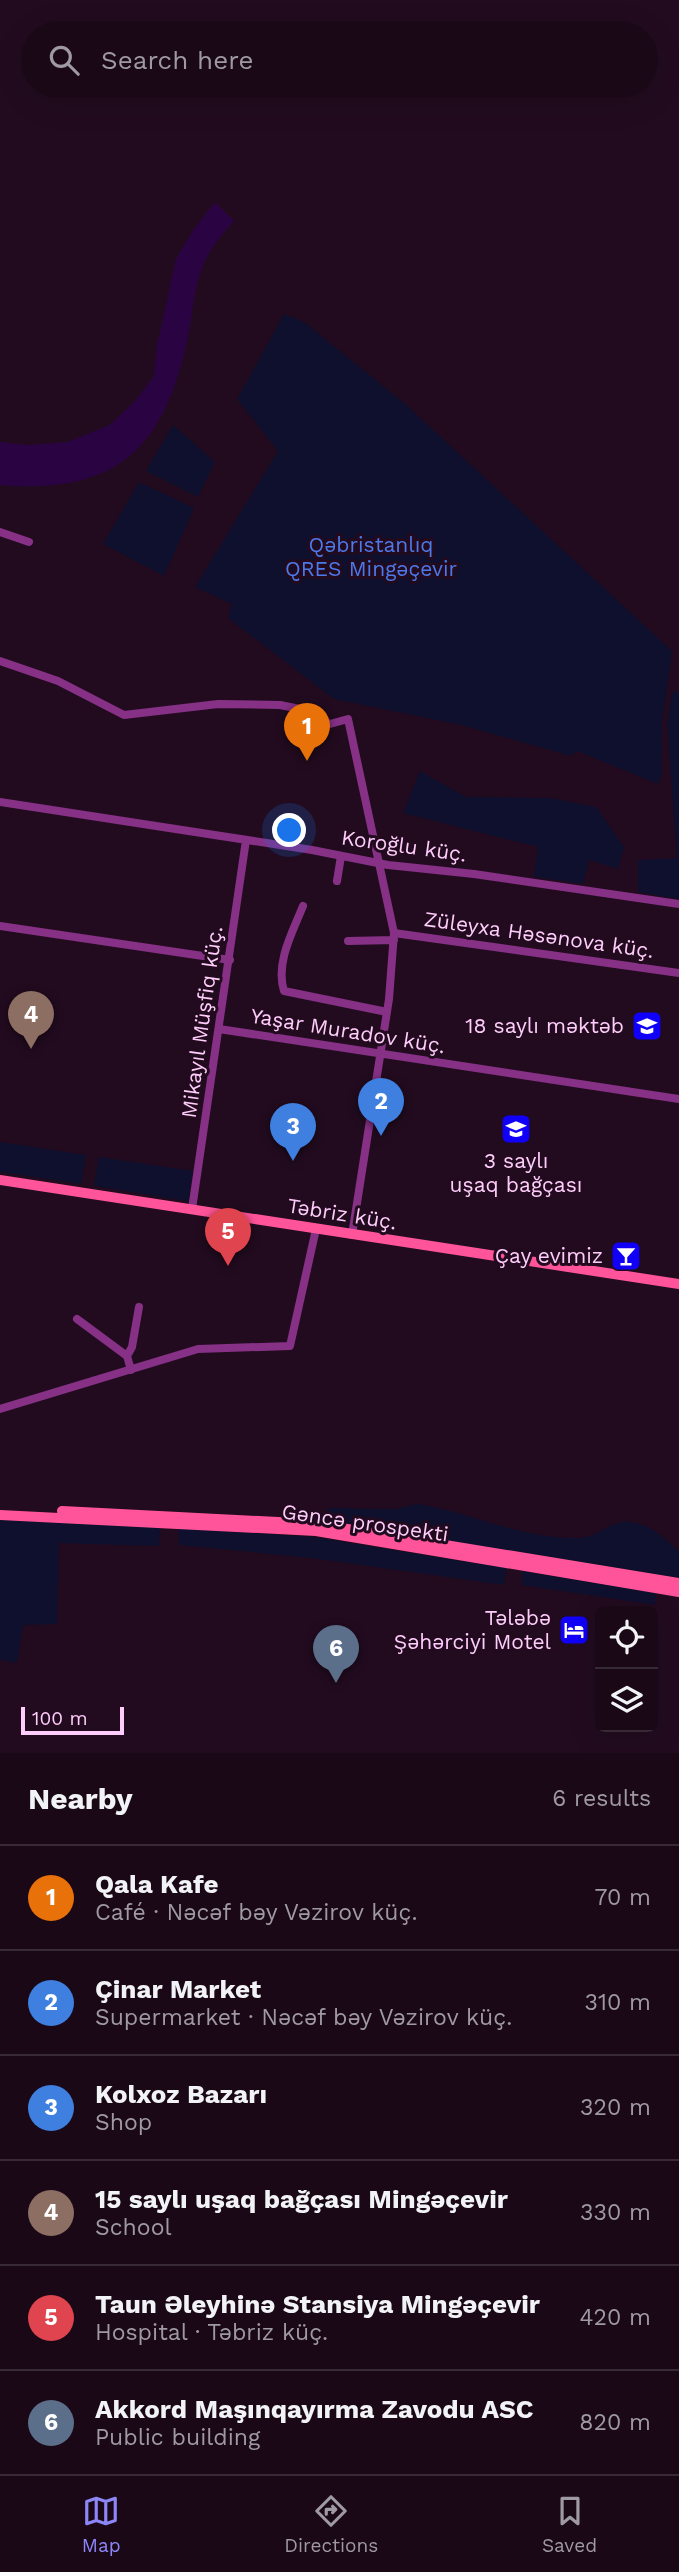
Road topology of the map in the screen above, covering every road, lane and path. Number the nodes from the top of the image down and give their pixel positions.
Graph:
1 (0, 532) edge
2 (29, 541) dead end
3 (0, 662) edge
4 (0, 802) edge
5 (246, 840) junction
6 (341, 856) junction
7 (377, 864) junction
8 (337, 881) dead end
9 (679, 904) edge
10 (303, 906) dead end
11 (0, 926) edge
12 (394, 936) junction
13 (348, 941) dead end
14 (230, 960) junction
15 (679, 973) edge
16 (387, 1012) junction
17 (219, 1029) junction
18 (380, 1054) junction
19 (679, 1099) edge
20 (0, 1180) edge
21 (192, 1209) junction
22 (316, 1229) junction
23 (352, 1235) junction
24 (679, 1284) edge
25 (139, 1307) dead end
26 (77, 1319) dead end
27 (127, 1356) junction
28 (131, 1370) junction
29 (0, 1409) edge
30 (0, 1508) edge
31 (0, 1514) edge
32 (679, 1583) edge
33 (679, 1592) edge

1 - 2 street
3 - 7 street
4 - 5 street, Koroğlu küç.
5 - 6 street, Koroğlu küç.
5 - 14 street, Mikayıl Müşfiq küç.
6 - 7 street, Koroğlu küç.
6 - 8 street
7 - 9 street, Koroğlu küç.
7 - 12 street
10 - 16 street
11 - 14 street
12 - 13 street, Züleyxa Həsənova küç.
12 - 15 street, Züleyxa Həsənova küç.
12 - 16 street
14 - 17 street, Mikayıl Müşfiq küç.
16 - 18 street
17 - 18 street, Yaşar Muradov küç.
17 - 21 street, Mikayıl Müşfiq küç.
18 - 19 street, Yaşar Muradov küç.
18 - 23 street
20 - 21 main road, Təbriz küç.
21 - 22 main road, Təbriz küç.
22 - 23 main road, Təbriz küç.
22 - 28 street
23 - 24 main road, Təbriz küç.
25 - 27 street
26 - 27 street
27 - 28 street
28 - 29 street
30 - 32 main road, Gəncə prospekti
31 - 33 main road, Gəncə prospekti

